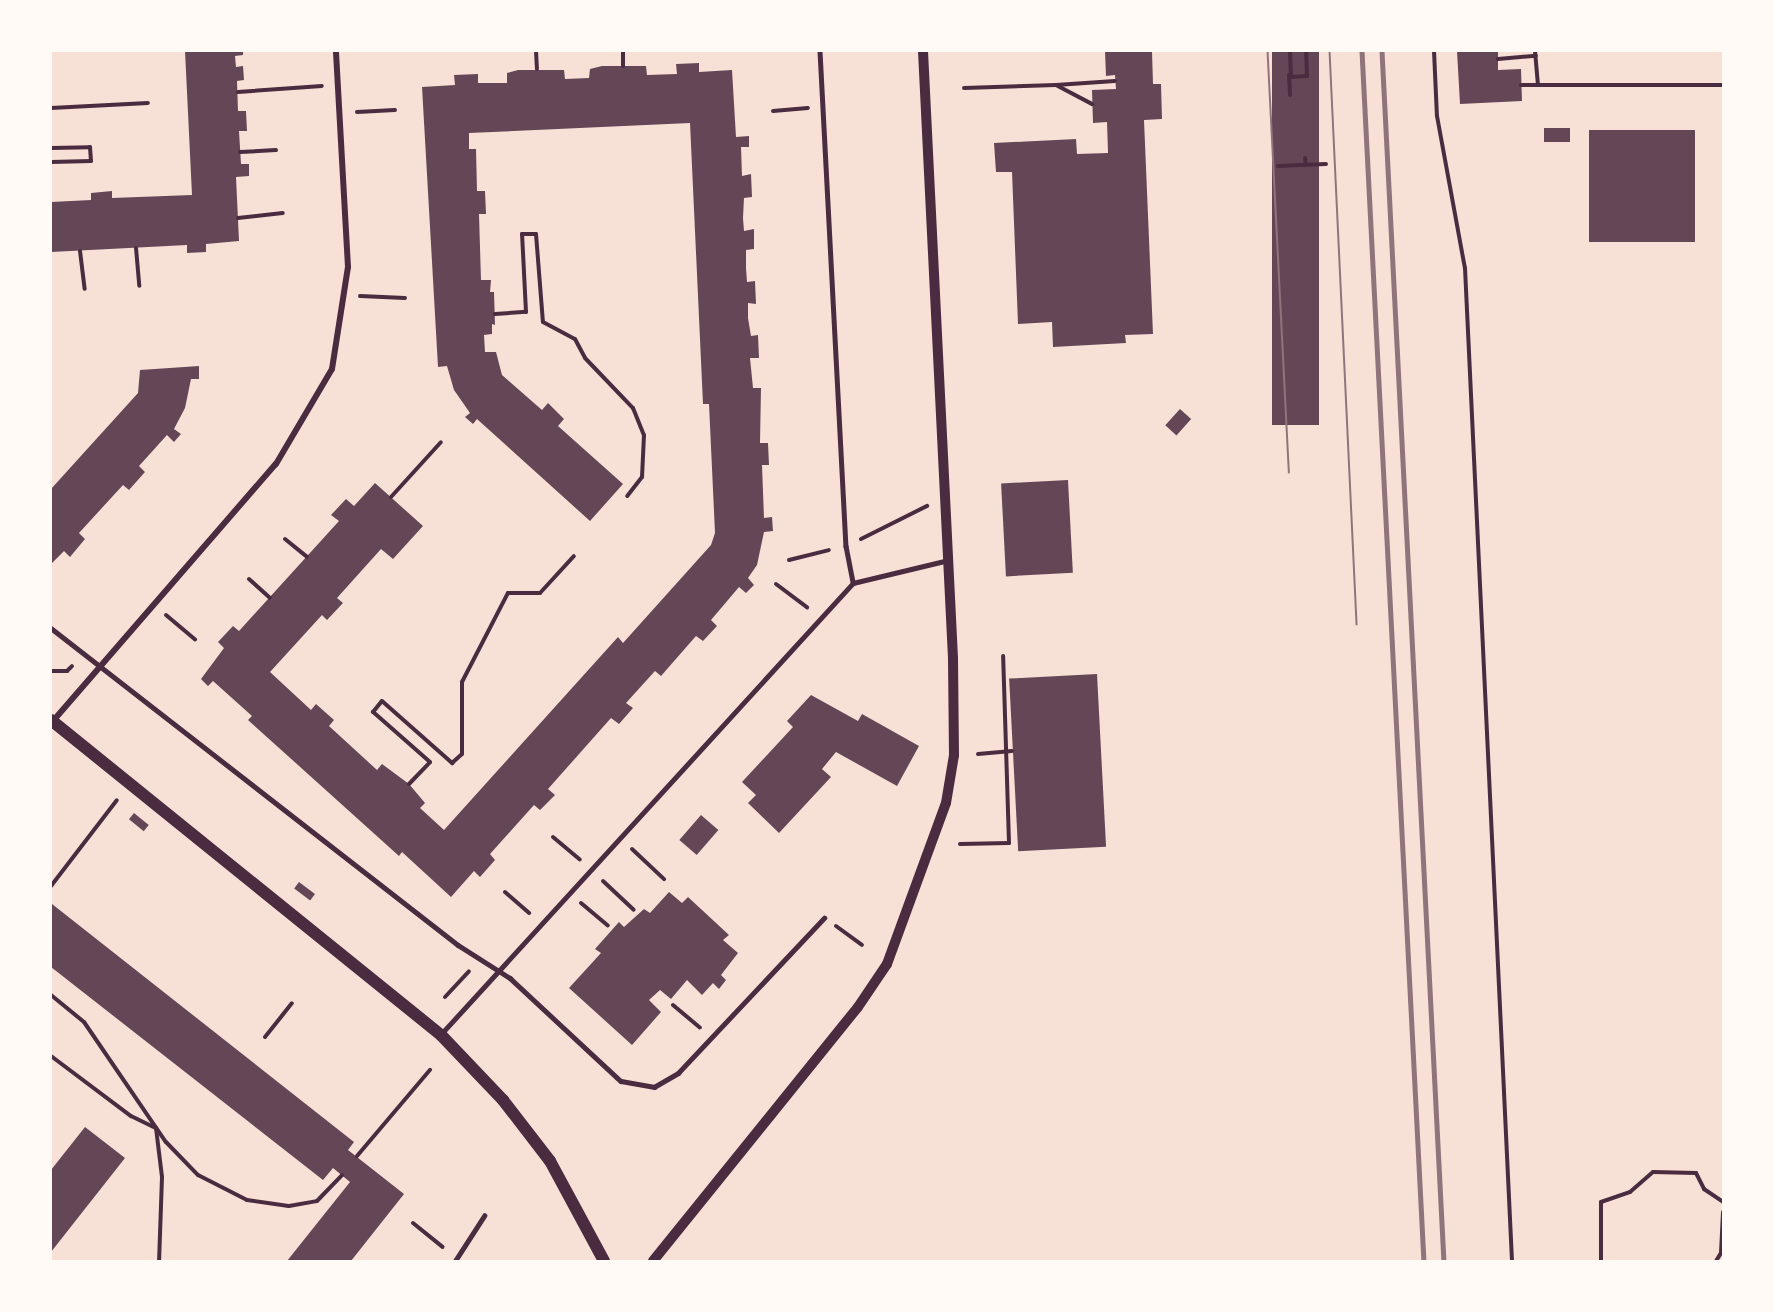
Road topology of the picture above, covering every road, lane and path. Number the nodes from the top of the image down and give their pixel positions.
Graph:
1 (336, 51) edge
2 (536, 51) edge
3 (623, 51) edge
4 (820, 51) edge
5 (923, 51) edge
6 (1289, 51) edge
7 (1306, 51) edge
8 (1434, 51) edge
9 (1535, 53) edge
10 (1498, 59) dead end
11 (623, 66) dead end
12 (537, 69) dead end
13 (1115, 81) dead end
14 (1538, 83) junction
15 (338, 85) junction
16 (1521, 85) dead end
17 (1723, 85) edge
18 (1056, 86) junction
19 (964, 88) dead end
20 (238, 92) dead end
21 (1290, 95) dead end
22 (148, 103) dead end
23 (1092, 104) dead end
24 (823, 107) junction
25 (51, 108) edge
26 (395, 110) dead end
27 (773, 111) dead end
28 (340, 113) junction
29 (51, 148) edge
30 (276, 150) dead end
31 (240, 152) dead end
32 (1305, 158) dead end
33 (51, 162) edge
34 (1326, 164) dead end
35 (1306, 165) junction
36 (1278, 166) dead end
37 (283, 213) dead end
38 (238, 218) dead end
39 (136, 248) dead end
40 (80, 251) dead end
41 (139, 286) dead end
42 (85, 289) dead end
43 (343, 295) junction
44 (405, 298) dead end
45 (495, 314) dead end
46 (441, 442) dead end
47 (627, 496) dead end
48 (946, 496) junction
49 (391, 497) dead end
50 (285, 539) dead end
51 (846, 546) junction
52 (574, 556) dead end
53 (307, 557) dead end
54 (789, 560) dead end
55 (950, 560) junction
56 (249, 579) dead end
57 (853, 583) junction
58 (776, 584) dead end
59 (270, 598) dead end
60 (154, 604) junction
61 (820, 616) junction
62 (51, 628) edge
63 (195, 639) dead end
64 (1003, 656) dead end
65 (100, 666) junction
66 (52, 721) edge
67 (1012, 751) dead end
68 (1006, 752) junction
69 (978, 754) dead end
70 (409, 784) dead end
71 (117, 799) dead end
72 (619, 837) junction
73 (960, 844) dead end
74 (664, 879) dead end
75 (51, 886) edge
76 (505, 892) dead end
77 (569, 892) junction
78 (824, 918) joint
79 (541, 923) junction
80 (608, 926) dead end
81 (862, 945) dead end
82 (480, 959) junction
83 (498, 971) junction
84 (51, 996) edge
85 (445, 997) dead end
86 (292, 1003) dead end
87 (673, 1005) dead end
88 (441, 1035) junction
89 (266, 1037) dead end
90 (711, 1038) junction
91 (51, 1056) edge
92 (430, 1070) dead end
93 (156, 1128) junction
94 (357, 1156) dead end
95 (342, 1175) dead end
96 (1723, 1202) edge
97 (1723, 1212) edge
98 (484, 1216) dead end
99 (413, 1223) dead end
100 (456, 1259) edge
101 (159, 1261) edge
102 (604, 1261) edge
103 (653, 1261) edge
104 (1512, 1261) edge
105 (1601, 1261) edge
106 (1716, 1261) edge

1 - 15 street
2 - 12 path
3 - 11 path
4 - 24 lane
5 - 48 street
6 - 7 path
6 - 21 path
8 - 104 path
9 - 10 path
9 - 14 path
13 - 18 path
14 - 16 path
14 - 17 path
15 - 20 path
15 - 28 street
18 - 19 path
18 - 23 path
22 - 25 path
24 - 27 path
24 - 51 lane
26 - 28 path
28 - 43 street
29 - 33 path
30 - 31 path
32 - 35 path
34 - 35 path
35 - 36 path
37 - 38 path
39 - 41 path
40 - 42 path
43 - 44 path
43 - 60 street
45 - 47 path
46 - 49 path
48 - 51 path
48 - 55 street
50 - 53 path
51 - 54 path
51 - 57 lane
52 - 70 path
55 - 57 lane
55 - 103 street
56 - 59 path
57 - 61 lane
58 - 61 path
60 - 63 path
60 - 65 street
61 - 72 lane
62 - 65 lane
64 - 68 path
65 - 66 street
65 - 82 lane
66 - 88 main road
67 - 68 path
68 - 69 path
68 - 73 path
71 - 75 path
72 - 74 path
72 - 77 lane
76 - 79 path
77 - 79 lane
77 - 80 path
78 - 81 path
78 - 90 lane
79 - 83 lane
82 - 83 lane
82 - 85 path
83 - 88 lane
83 - 90 lane
84 - 93 path
86 - 89 path
87 - 90 path
88 - 102 main road
91 - 93 path
92 - 94 path
93 - 95 path
93 - 101 path
96 - 105 path
97 - 106 path
98 - 100 lane
99 - 100 path

